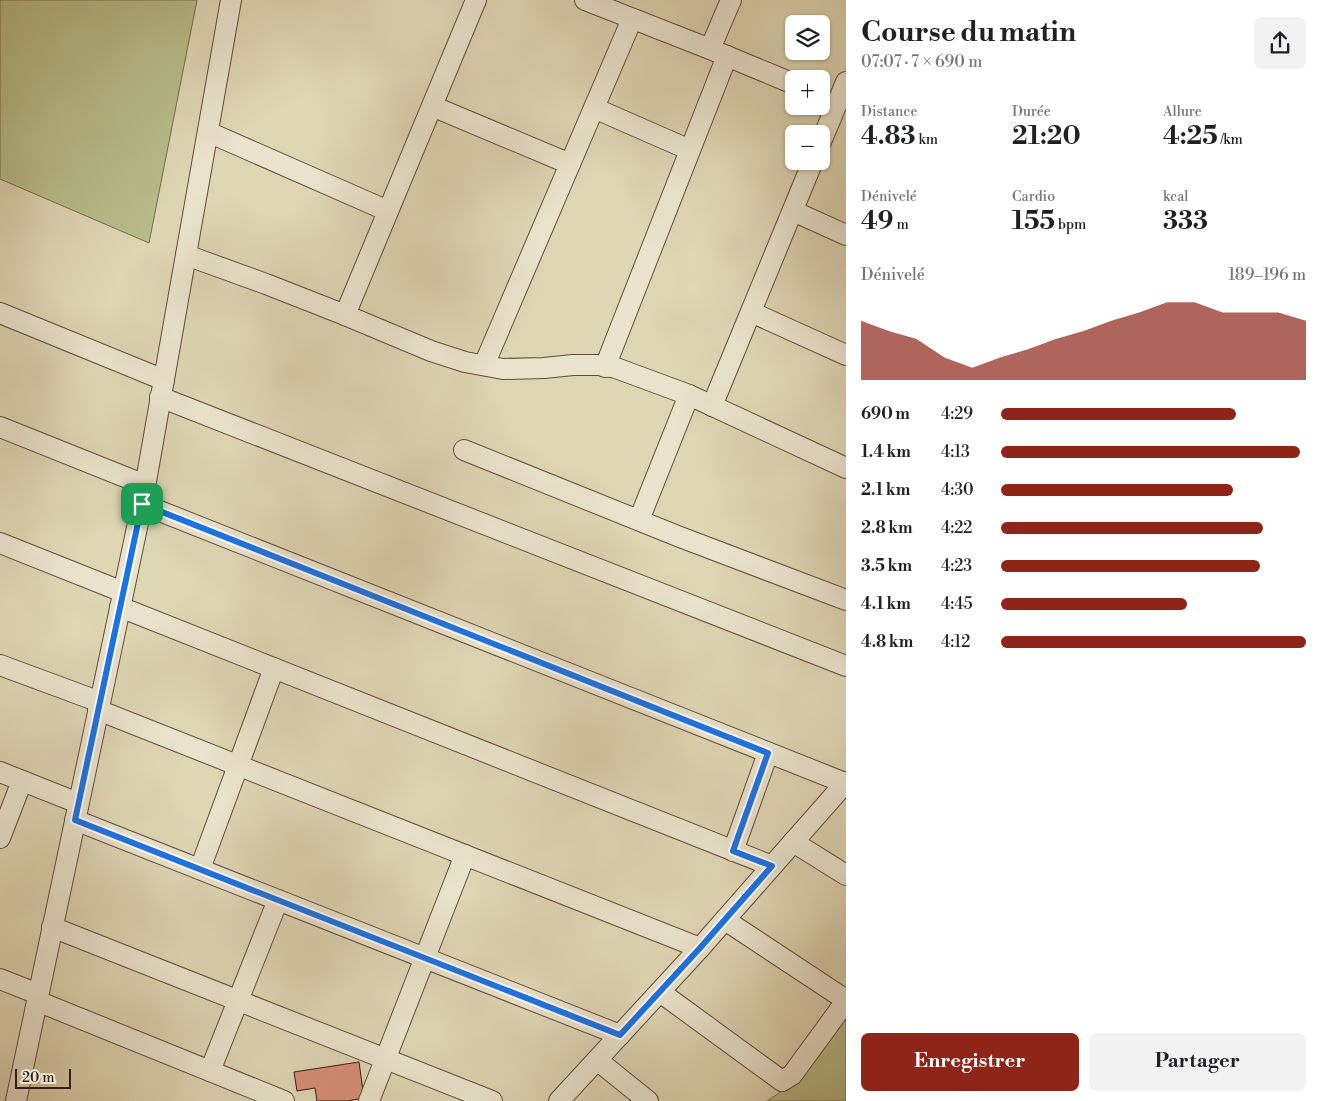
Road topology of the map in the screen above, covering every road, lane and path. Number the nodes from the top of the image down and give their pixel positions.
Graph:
1 (231, 0) edge
2 (476, 0) edge
3 (731, 0) edge
4 (597, 2) edge
5 (632, 19) junction
6 (719, 53) junction
7 (785, 80) edge
8 (846, 82) edge
9 (835, 102) edge
10 (432, 106) junction
11 (594, 108) junction
12 (827, 125) edge
13 (208, 132) junction
14 (690, 150) junction
15 (570, 164) junction
16 (809, 170) edge
17 (388, 211) junction
18 (792, 212) junction
19 (846, 235) edge
20 (186, 255) junction
21 (751, 312) junction
22 (0, 313) edge
23 (345, 315) junction
24 (846, 355) edge
25 (484, 365) junction
26 (605, 367) junction
27 (162, 388) junction
28 (689, 395) junction
29 (712, 406) junction
30 (0, 427) edge
31 (464, 450) dead end
32 (846, 468) edge
33 (143, 494) junction
34 (639, 520) junction
35 (0, 544) edge
36 (121, 600) junction
37 (846, 600) edge
38 (0, 665) edge
39 (846, 666) edge
40 (274, 668) junction
41 (99, 706) junction
42 (768, 753) junction
43 (238, 765) junction
44 (0, 772) edge
45 (22, 780) junction
46 (846, 782) edge
47 (77, 812) junction
48 (0, 838) edge
49 (793, 842) junction
50 (733, 851) junction
51 (465, 855) junction
52 (772, 866) junction
53 (200, 869) junction
54 (846, 875) edge
55 (278, 900) junction
56 (725, 920) junction
57 (52, 927) junction
58 (700, 948) junction
59 (425, 958) junction
60 (0, 979) edge
61 (660, 992) junction
62 (38, 997) junction
63 (238, 1001) junction
64 (846, 1001) edge
65 (620, 1035) junction
66 (386, 1059) junction
67 (597, 1060) junction
68 (210, 1071) junction
69 (253, 1095) edge
70 (0, 1096) edge
71 (15, 1101) edge
72 (284, 1101) edge
73 (370, 1101) edge
74 (492, 1101) edge
75 (559, 1101) edge
76 (648, 1101) edge

1 - 13 street
2 - 10 street
3 - 6 street
4 - 5 street
5 - 6 street
5 - 11 street
6 - 7 street
6 - 14 street
8 - 9 street
9 - 12 street
10 - 15 street
10 - 17 street
11 - 14 street
11 - 15 street
13 - 17 street
13 - 20 street
14 - 26 street
15 - 25 street
16 - 18 street
17 - 23 street
18 - 19 street
18 - 21 street
20 - 23 street
20 - 27 street
21 - 24 street
21 - 29 street
22 - 27 street
23 - 25 street
25 - 26 street
26 - 28 street
27 - 33 street
27 - 39 street
28 - 29 street
28 - 34 street
29 - 32 street
30 - 33 street
31 - 34 street
33 - 36 street
33 - 42 street
34 - 37 street
35 - 36 street
36 - 40 street
36 - 41 street
38 - 41 street
40 - 43 street
40 - 50 street
41 - 43 street
41 - 47 street
42 - 46 street
42 - 50 street
43 - 51 street
43 - 53 street
44 - 45 street
45 - 47 street
45 - 48 street
46 - 49 street
47 - 53 street
47 - 57 street
49 - 52 street
49 - 54 street
50 - 52 street
51 - 58 street
51 - 59 street
52 - 56 street
53 - 55 street
55 - 59 street
55 - 63 street
56 - 58 street
56 - 64 street
57 - 62 street
57 - 63 street
58 - 61 street
59 - 65 street
59 - 66 street
60 - 62 street
61 - 64 street
61 - 65 street
62 - 68 street
62 - 71 street
63 - 66 street
63 - 68 street
65 - 67 street
66 - 73 street
66 - 74 street
67 - 75 street
67 - 76 street
68 - 69 street
69 - 72 street
70 - 71 street

